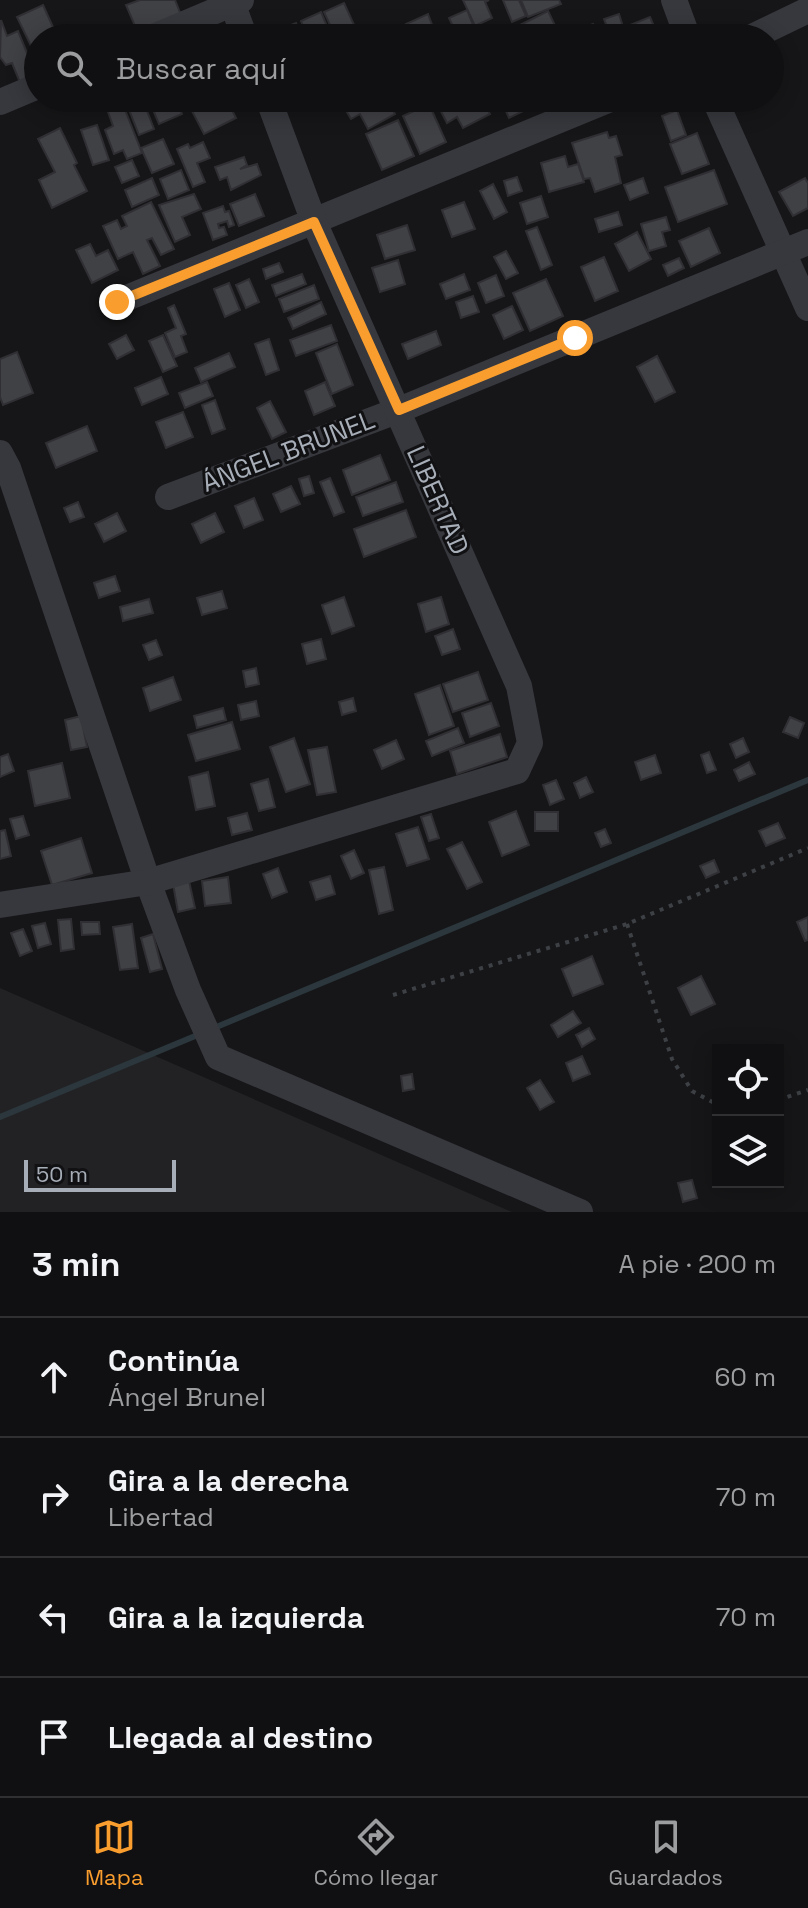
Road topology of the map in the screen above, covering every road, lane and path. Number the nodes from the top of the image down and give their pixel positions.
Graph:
1 (674, 0) edge
2 (235, 1) edge
3 (808, 10) edge
4 (183, 24) edge
5 (241, 24) edge
6 (683, 24) edge
7 (779, 24) edge
8 (24, 92) edge
9 (0, 102) edge
10 (273, 112) edge
11 (579, 112) edge
12 (720, 112) edge
13 (314, 222) junction
14 (808, 242) edge
15 (782, 254) junction
16 (117, 302) dead end
17 (808, 308) edge
18 (399, 410) junction
19 (0, 453) edge
20 (168, 497) dead end
21 (808, 848) edge
22 (148, 882) junction
23 (3, 905) edge
24 (627, 924) junction
25 (393, 995) dead end
26 (808, 1090) edge
27 (784, 1098) edge
28 (712, 1102) edge
29 (580, 1212) edge

1 - 6 street
2 - 4 street
2 - 5 street
3 - 7 street
8 - 9 street
10 - 13 street, LIBERTAD
11 - 13 street
12 - 15 street
13 - 16 street
13 - 18 street, LIBERTAD
14 - 15 street, ÁNGEL BRUNEL
15 - 17 street
15 - 18 street, ÁNGEL BRUNEL
18 - 20 street, ÁNGEL BRUNEL
18 - 22 street, LIBERTAD
19 - 22 street
21 - 24 path
22 - 23 street
22 - 29 street
24 - 25 path
24 - 28 path
26 - 27 path

